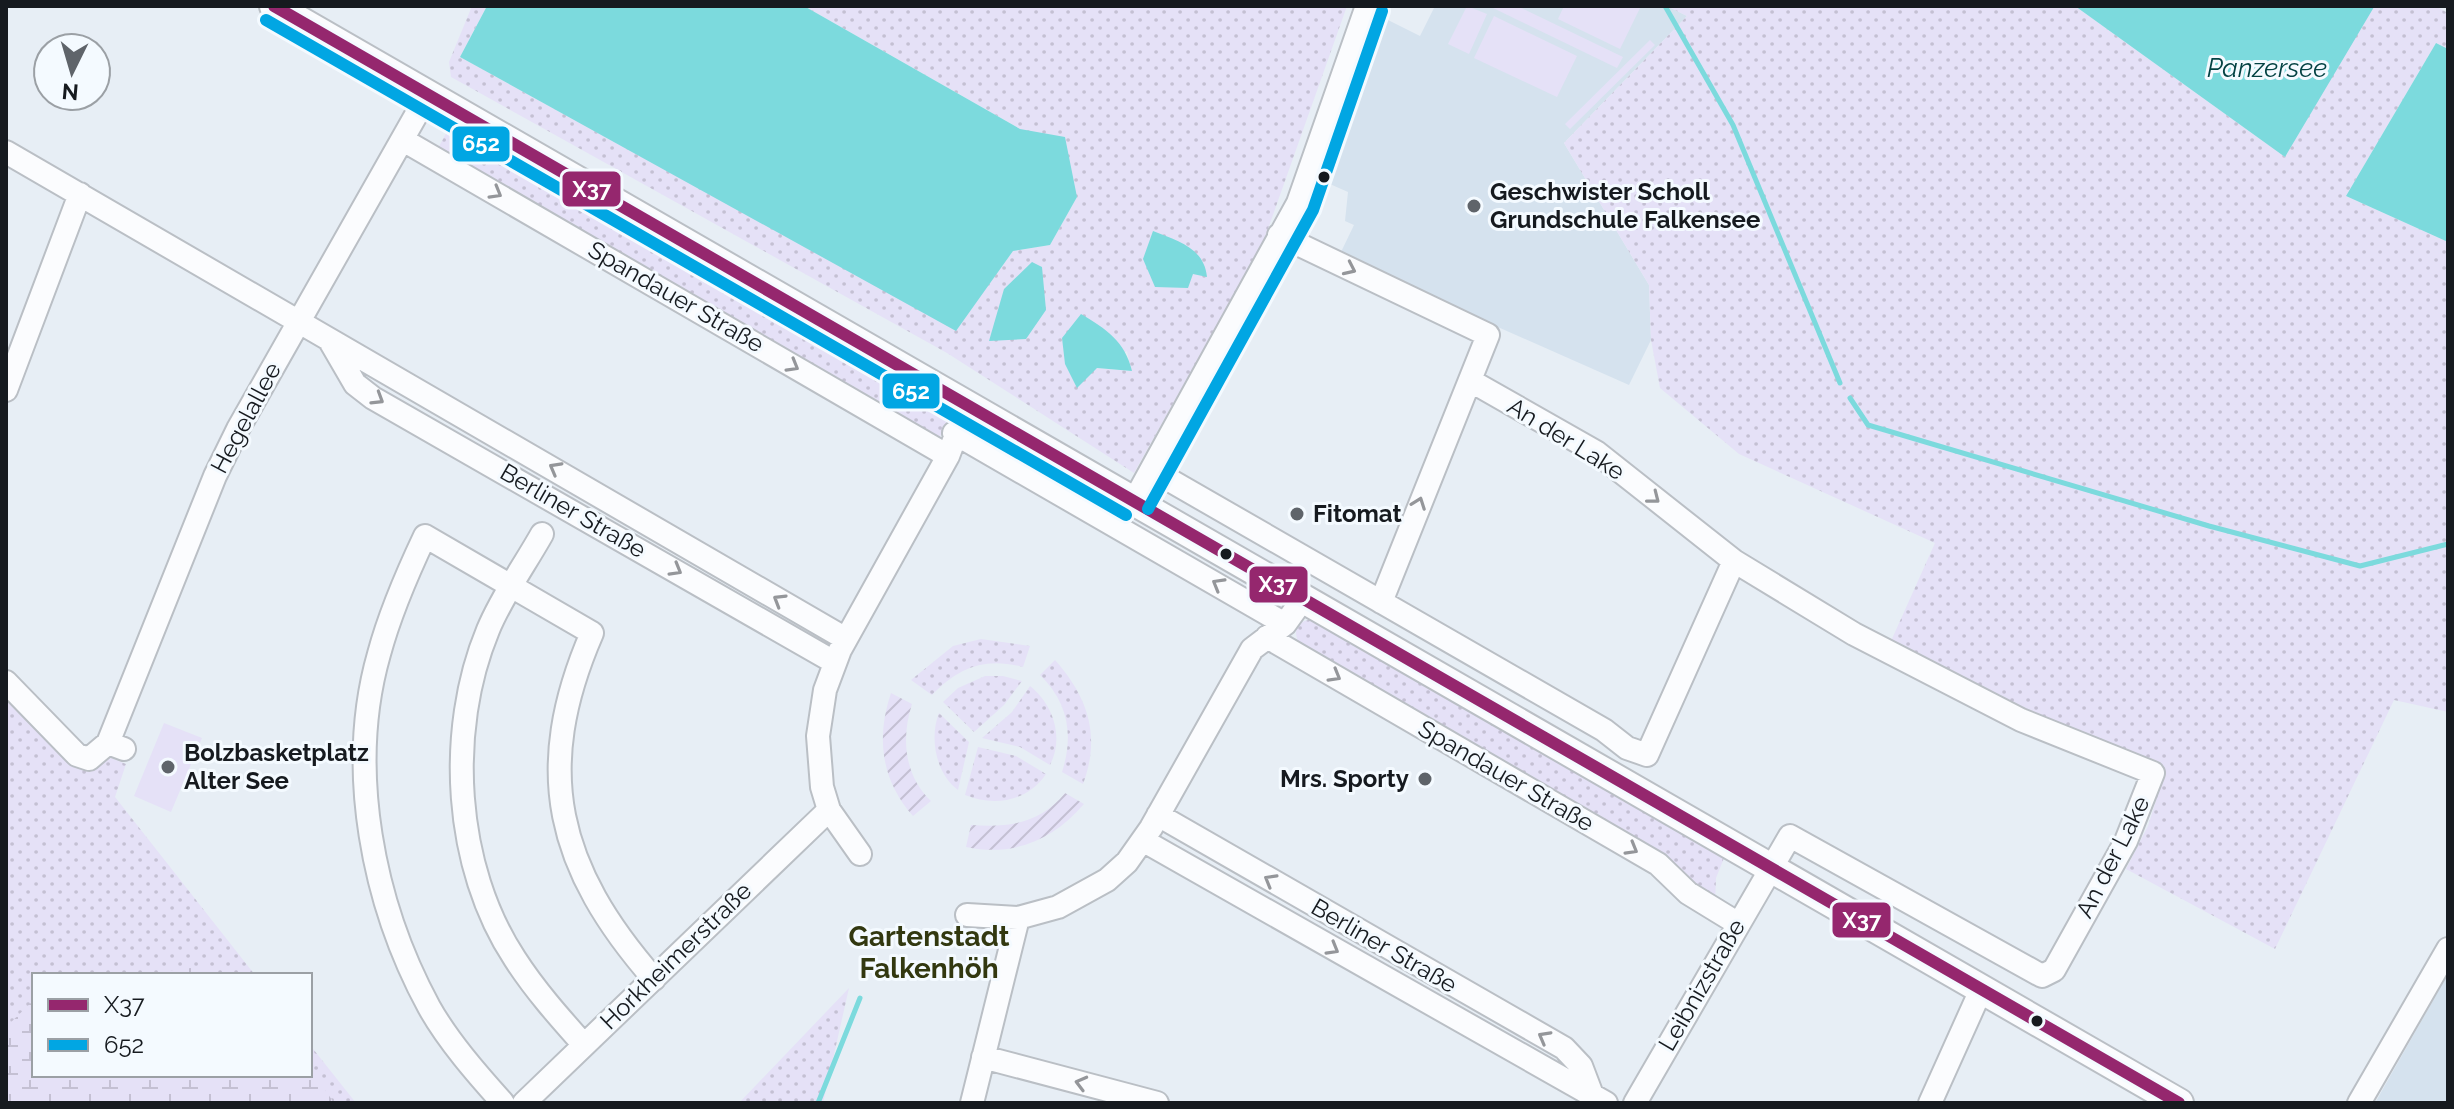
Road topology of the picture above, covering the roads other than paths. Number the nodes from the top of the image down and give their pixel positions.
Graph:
1 (274, 6) edge
2 (1367, 6) edge
3 (428, 94) junction
4 (403, 140) junction
5 (6, 152) edge
6 (80, 194) junction
7 (1279, 235) junction
8 (297, 321) junction
9 (329, 340) junction
10 (1471, 381) junction
11 (6, 390) edge
12 (967, 406) junction
13 (954, 433) junction
14 (948, 456) junction
15 (1152, 470) junction
16 (1134, 501) junction
17 (542, 534) dead end
18 (1734, 561) junction
19 (512, 585) junction
20 (1303, 599) junction
21 (1381, 602) junction
22 (1276, 630) junction
23 (846, 639) junction
24 (834, 662) junction
25 (6, 682) edge
26 (1549, 699) junction
27 (1530, 730) junction
28 (829, 810) junction
29 (1158, 815) junction
30 (1144, 841) junction
31 (860, 854) dead end
32 (1770, 868) junction
33 (967, 915) dead end
34 (1018, 918) junction
35 (1737, 923) junction
36 (2448, 949) edge
37 (654, 979) junction
38 (1977, 999) junction
39 (584, 1045) junction
40 (983, 1057) junction
41 (1599, 1099) edge
42 (503, 1103) edge
43 (524, 1103) edge
44 (972, 1103) edge
45 (1157, 1103) edge
46 (1635, 1103) edge
47 (1930, 1103) edge
48 (2142, 1103) edge
49 (2179, 1103) edge
50 (2359, 1103) edge

1 - 3 main road
2 - 7 street
3 - 4 street, Hegelallee
3 - 12 main road
4 - 8 street, Hegelallee
4 -> 14 street, Spandauer Straße
5 - 6 street, Berliner Straße
6 - 8 street, Berliner Straße
6 - 11 street
7 -> 10 street
7 - 15 street
8 - 9 street, Berliner Straße
8 - 25 street, Hegelallee
23 -> 9 street, Berliner Straße
9 -> 24 street, Berliner Straße
10 -> 18 street, An der Lake
21 -> 10 street
12 - 13 street
12 - 16 main road
13 - 14 street
22 -> 13 street, Spandauer Straße
14 - 23 street
15 - 16 street
15 - 21 street
16 - 20 main road
17 - 19 street
18 - 26 street
18 - 32 street, An der Lake
19 - 37 street
19 - 39 street
19 - 42 street
20 - 22 street
20 - 27 main road
21 - 26 street
22 - 29 street
22 -> 35 street, Spandauer Straße
23 - 24 street
24 - 28 street
26 - 27 street
27 - 32 main road
28 - 31 street
28 - 37 street, Horkheimerstraße
29 - 30 street
41 -> 29 street, Berliner Straße
30 - 34 street
30 -> 41 street, Berliner Straße
32 - 35 street, Leibnizstraße
32 - 38 main road
33 - 34 street
34 - 40 street
35 - 46 street, Leibnizstraße
36 - 50 street
37 - 39 street, Horkheimerstraße
38 - 47 street
38 - 48 main road
38 - 49 main road
39 - 43 street, Horkheimerstraße
40 - 44 street
45 -> 40 street

